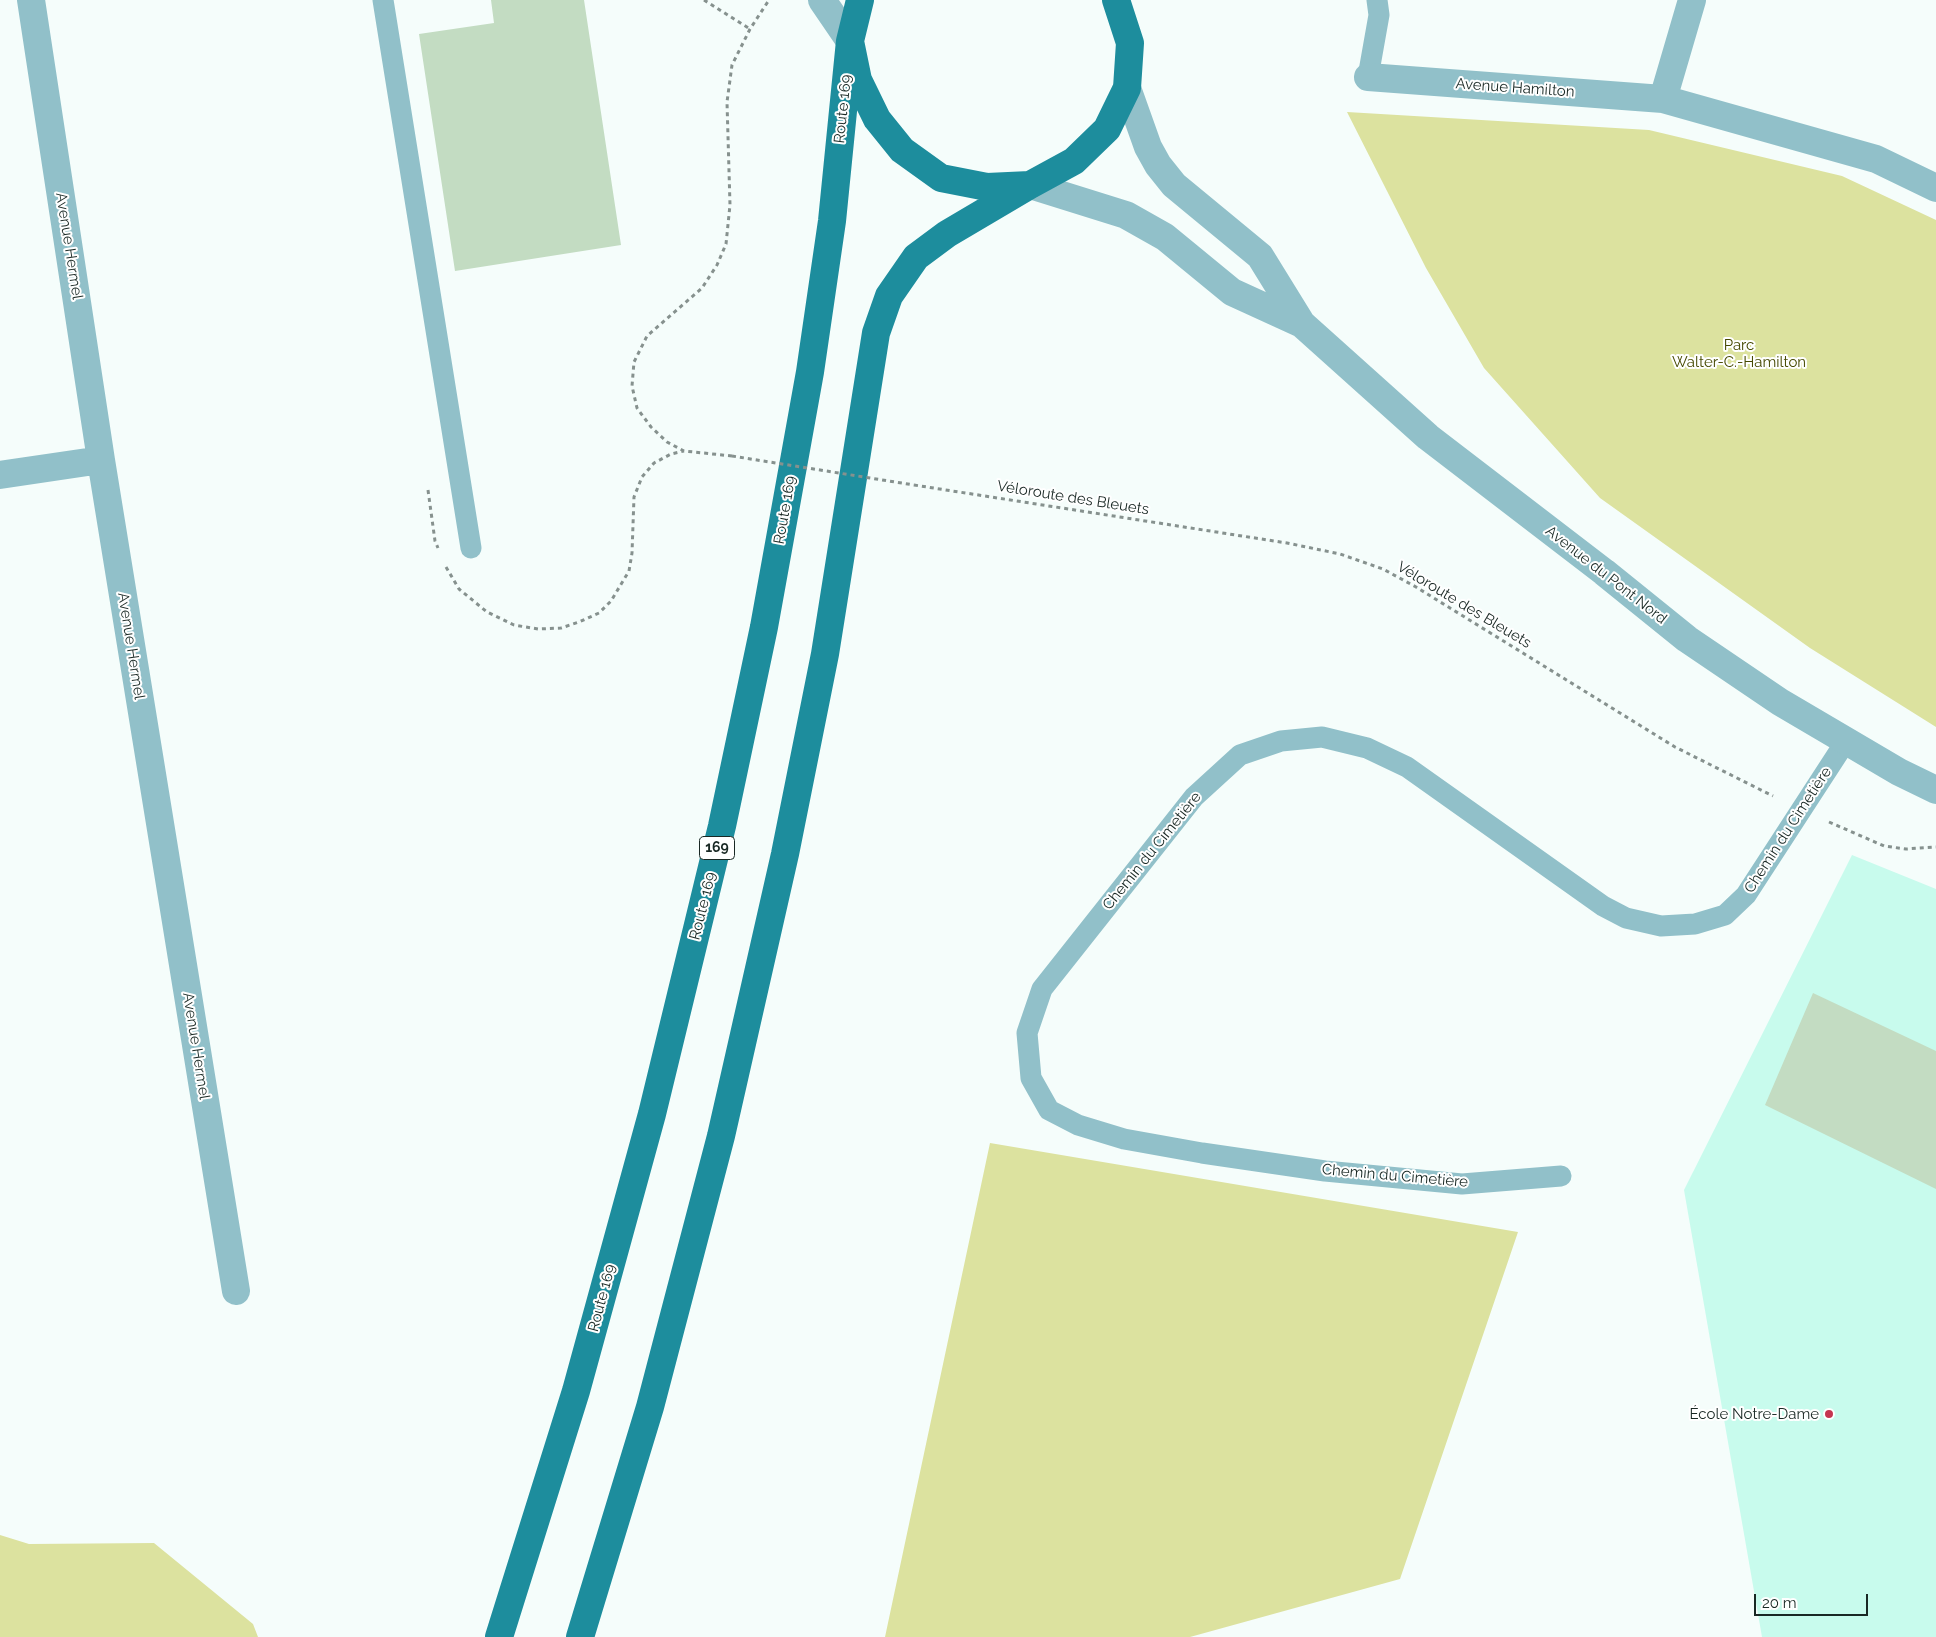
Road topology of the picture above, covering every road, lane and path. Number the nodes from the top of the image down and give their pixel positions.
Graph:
1 (31, 0) edge
2 (383, 0) edge
3 (704, 0) edge
4 (769, 0) edge
5 (822, 0) edge
6 (860, 0) edge
7 (1116, 0) edge
8 (1128, 0) edge
9 (1377, 0) edge
10 (1692, 0) edge
11 (750, 29) junction
12 (850, 40) junction
13 (1130, 43) junction
14 (1368, 77) joint
15 (1127, 88) junction
16 (1663, 99) junction
17 (1030, 185) junction
18 (1936, 188) edge
19 (1302, 324) junction
20 (101, 460) junction
21 (0, 475) edge
22 (471, 548) dead end
23 (1846, 741) junction
24 (1936, 790) edge
25 (1802, 810) junction
26 (1936, 846) edge
27 (1561, 1176) dead end
28 (236, 1291) dead end
29 (499, 1637) edge
30 (580, 1637) edge

1 - 20 street, Avenue Hermel
2 - 22 lane
3 - 11 path
4 - 11 path
5 - 12 street
6 - 12 main road, Route 169
7 - 13 main road
8 - 13 main road
9 - 14 lane
10 - 16 street
11 - 25 path, Véloroute des Bleuets, bridge
12 - 17 main road
12 - 29 main road, Route 169 / 169
13 - 15 main road
14 - 16 street, Avenue Hamilton
15 - 17 main road
15 - 19 street, Avenue du Pont Nord
16 - 18 street, Avenue Hamilton
17 - 19 street, Avenue du Pont Nord
17 - 30 main road
19 - 23 street, Avenue du Pont Nord
20 - 21 street
20 - 28 street, Avenue Hermel
23 - 24 street, Avenue du Pont Nord
23 - 25 lane, Chemin du Cimetière
25 - 26 path, Véloroute des Bleuets
25 - 27 lane, Chemin du Cimetière

